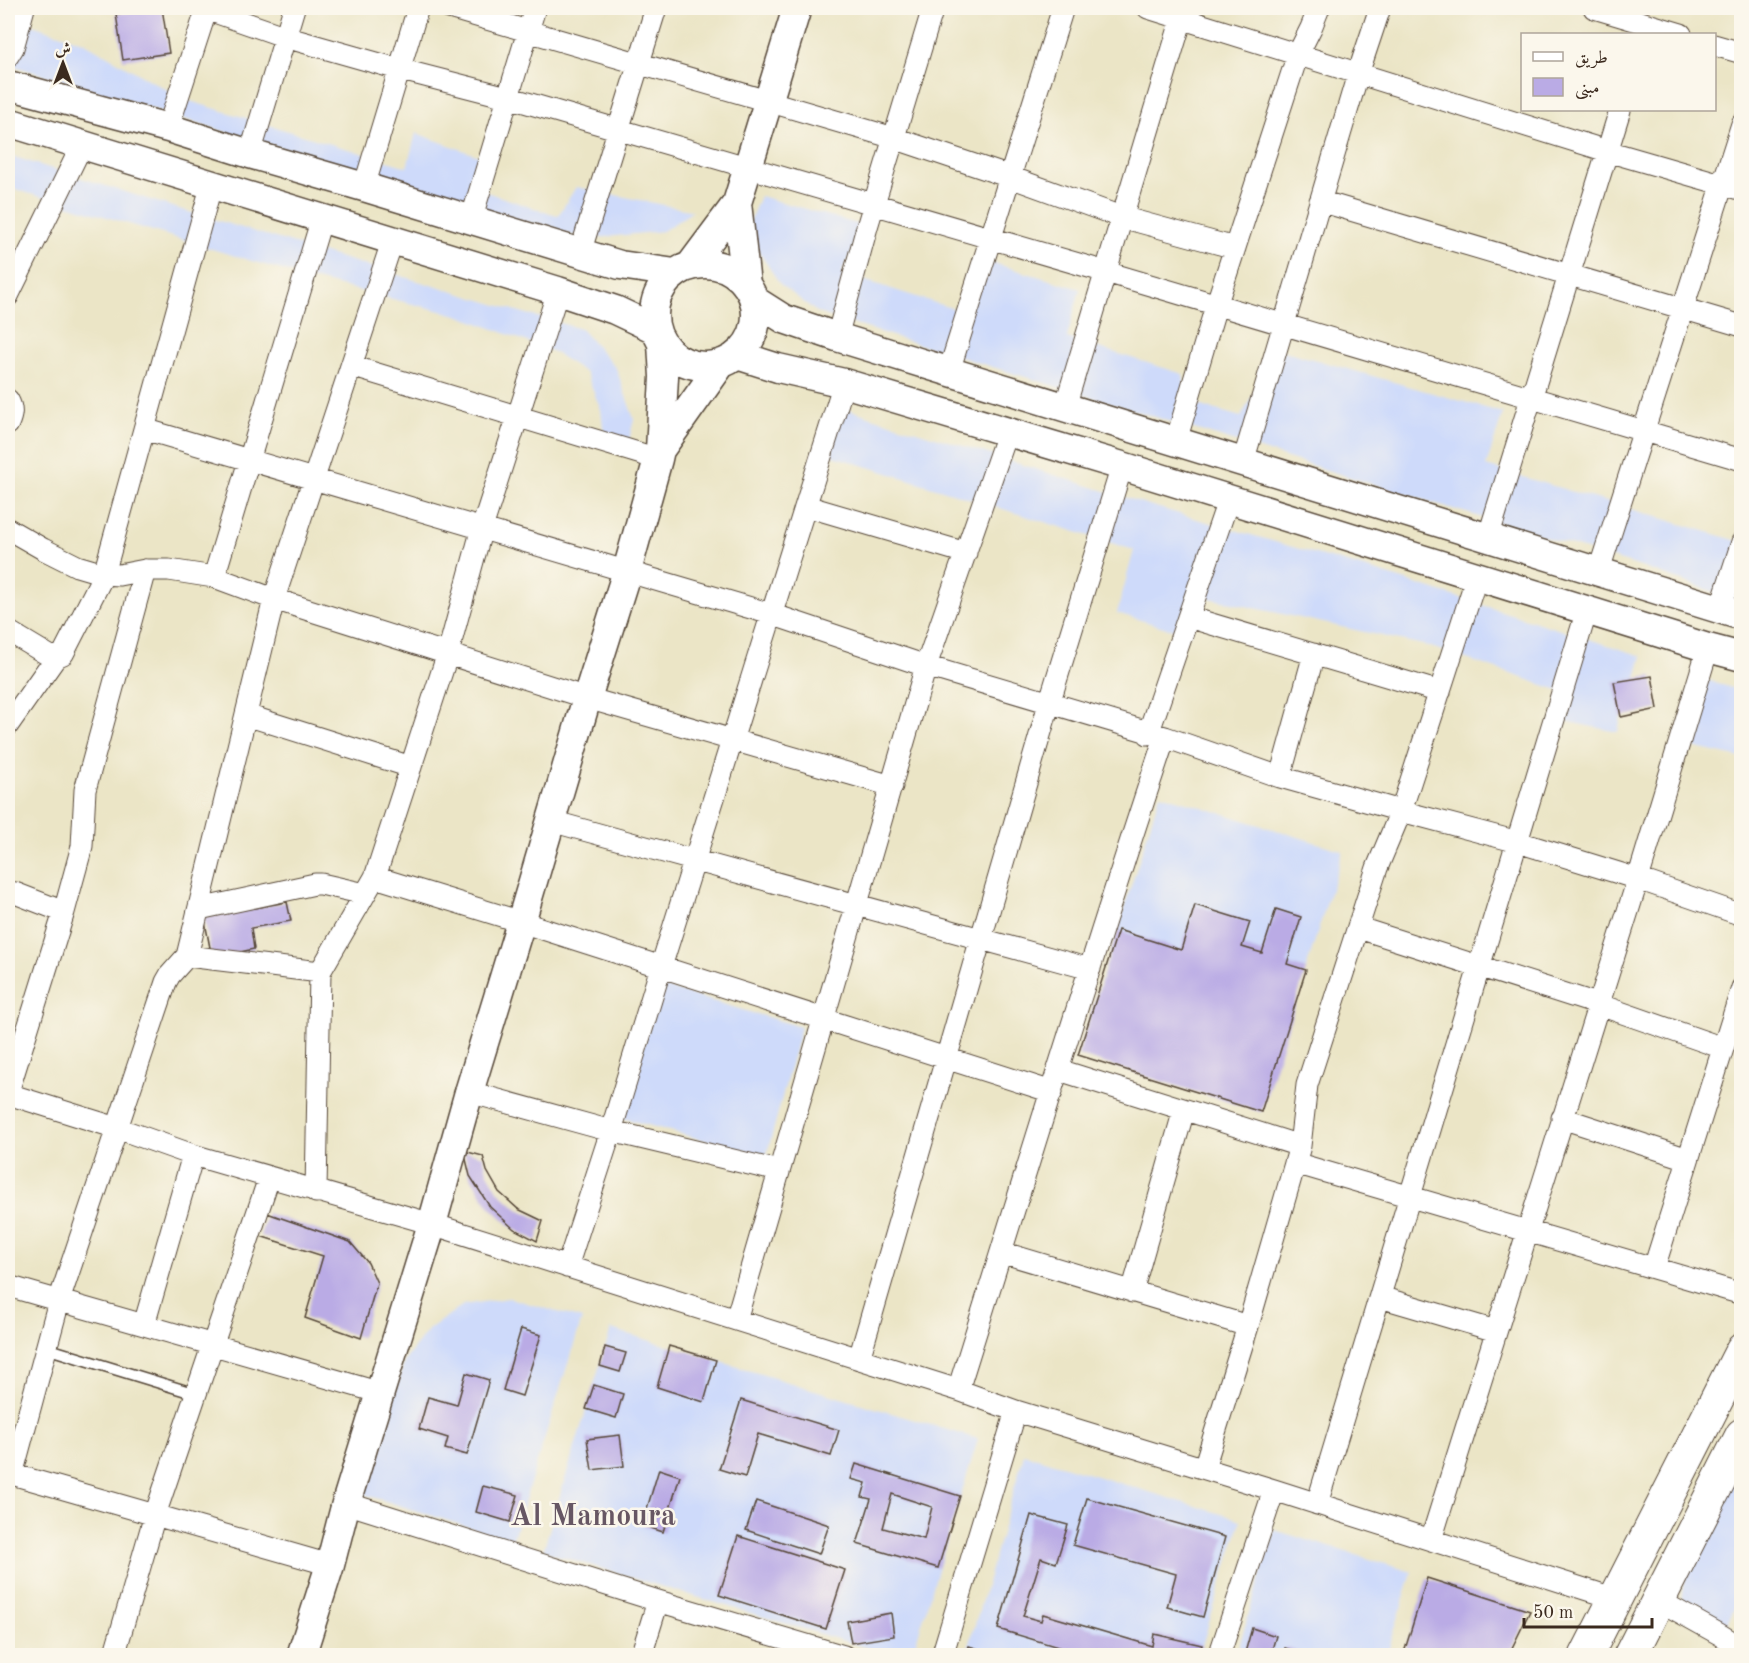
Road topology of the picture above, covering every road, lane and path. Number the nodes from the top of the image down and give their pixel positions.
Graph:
1 (24, 8) edge
2 (206, 8) edge
3 (294, 8) edge
4 (418, 8) edge
5 (449, 8) edge
6 (535, 8) edge
7 (656, 8) edge
8 (797, 8) edge
9 (933, 8) edge
10 (1063, 8) edge
11 (1148, 8) edge
12 (1319, 8) edge
13 (1380, 8) edge
14 (1594, 8) edge
15 (1183, 12) edge
16 (1647, 22) edge
17 (529, 31) junction
18 (1678, 33) edge
19 (285, 36) junction
20 (1716, 46) edge
21 (10, 52) edge
22 (1742, 53) edge
23 (1298, 54) junction
24 (640, 64) junction
25 (399, 69) junction
26 (1358, 74) junction
27 (16, 87) edge
28 (507, 97) junction
29 (769, 102) junction
30 (1620, 111) edge
31 (8, 122) edge
32 (1742, 124) edge
33 (168, 128) junction
34 (618, 129) junction
35 (894, 138) junction
36 (82, 145) junction
37 (1607, 151) junction
38 (250, 154) junction
39 (747, 167) junction
40 (1010, 177) junction
41 (212, 183) junction
42 (364, 187) junction
43 (1732, 187) edge
44 (1320, 201) junction
45 (737, 203) junction
46 (874, 205) junction
47 (1121, 217) junction
48 (322, 218) junction
49 (471, 220) junction
50 (393, 239) junction
51 (990, 239) junction
52 (1235, 248) junction
53 (580, 253) junction
54 (683, 269) junction
55 (1106, 272) junction
56 (1569, 275) junction
57 (558, 291) junction
58 (750, 292) junction
59 (8, 296) edge
60 (1216, 306) junction
61 (1682, 309) junction
62 (1284, 325) junction
63 (1742, 326) edge
64 (658, 336) junction
65 (837, 337) junction
66 (729, 359) junction
67 (351, 366) junction
68 (949, 371) junction
69 (844, 383) junction
70 (1531, 398) junction
71 (8, 400) edge
72 (1065, 407) junction
73 (518, 417) junction
74 (8, 424) edge
75 (144, 429) junction
76 (1644, 430) junction
77 (1008, 431) junction
78 (1176, 441) junction
79 (659, 455) junction
80 (249, 459) junction
81 (1742, 460) edge
82 (1243, 462) junction
83 (1122, 466) junction
84 (314, 478) junction
85 (1229, 498) junction
86 (806, 506) junction
87 (482, 528) junction
88 (8, 529) edge
89 (1488, 538) junction
90 (1742, 542) edge
91 (966, 553) junction
92 (145, 570) junction
93 (1599, 570) junction
94 (627, 571) junction
95 (104, 574) junction
96 (1477, 576) junction
97 (214, 577) junction
98 (274, 599) junction
99 (1587, 610) junction
100 (1731, 613) edge
101 (771, 614) junction
102 (1188, 617) junction
103 (8, 632) edge
104 (1708, 648) junction
105 (448, 653) junction
106 (1314, 654) junction
107 (56, 657) junction
108 (1742, 657) edge
109 (926, 666) junction
110 (1440, 692) junction
111 (587, 698) junction
112 (1048, 704) junction
113 (246, 715) junction
114 (8, 725) edge
115 (1156, 736) junction
116 (732, 741) junction
117 (411, 767) junction
118 (1280, 777) junction
119 (892, 786) junction
120 (1401, 811) junction
121 (551, 821) junction
122 (1518, 842) junction
123 (694, 861) junction
124 (1638, 879) junction
125 (370, 886) junction
126 (8, 892) edge
127 (857, 905) junction
128 (199, 909) junction
129 (64, 912) junction
130 (1742, 915) edge
131 (521, 922) junction
132 (1359, 928) junction
133 (981, 939) junction
134 (187, 956) junction
135 (661, 967) junction
136 (1479, 967) junction
137 (1090, 969) junction
138 (320, 972) junction
139 (1742, 988) edge
140 (1597, 1005) junction
141 (824, 1019) junction
142 (1723, 1048) junction
143 (946, 1059) junction
144 (1059, 1070) junction
145 (469, 1092) junction
146 (1052, 1092) junction
147 (8, 1093) edge
148 (1184, 1110) junction
149 (1562, 1118) junction
150 (117, 1128) junction
151 (612, 1131) junction
152 (193, 1155) junction
153 (1297, 1155) junction
154 (1688, 1159) junction
155 (779, 1171) junction
156 (269, 1178) junction
157 (316, 1192) junction
158 (1410, 1196) junction
159 (432, 1224) junction
160 (1527, 1230) junction
161 (1001, 1252) junction
162 (567, 1267) junction
163 (1654, 1268) junction
164 (8, 1286) edge
165 (1132, 1292) junction
166 (1742, 1294) edge
167 (1380, 1297) junction
168 (59, 1301) junction
169 (736, 1320) junction
170 (144, 1325) junction
171 (1248, 1326) junction
172 (1496, 1331) junction
173 (213, 1345) junction
174 (46, 1348) junction
175 (1742, 1350) edge
176 (859, 1359) junction
177 (958, 1390) junction
178 (381, 1393) junction
179 (196, 1394) junction
180 (1016, 1411) junction
181 (1742, 1435) edge
182 (1204, 1468) junction
183 (10, 1474) edge
184 (1274, 1490) junction
185 (346, 1503) junction
186 (1317, 1504) junction
187 (155, 1515) junction
188 (1431, 1540) junction
189 (330, 1565) junction
190 (1616, 1599) junction
191 (1658, 1600) junction
192 (658, 1601) junction
193 (1742, 1648) edge
194 (811, 1651) edge
195 (114, 1656) edge
196 (302, 1656) edge
197 (641, 1656) edge
198 (844, 1656) edge
199 (942, 1656) edge
200 (1219, 1656) edge
201 (1586, 1656) edge
202 (1630, 1656) edge

1 - 21 street
2 - 19 street
2 - 33 street
3 - 19 street
4 - 25 street
5 - 17 street
6 - 17 street
7 - 24 street
8 - 29 main road
9 - 35 street
10 - 40 street
11 - 15 street
12 - 23 street
13 - 26 street
14 - 16 street
15 - 23 street
15 - 47 street
16 - 18 street
17 - 24 street
17 - 28 street
19 - 25 street
19 - 38 street
20 - 22 street
21 - 27 street
23 - 26 street
23 - 52 street
24 - 29 street
24 - 34 street
25 - 28 street
25 - 42 street
26 - 37 street
26 - 44 street
27 - 33 main road
28 - 34 street
28 - 49 street
29 - 35 street
29 - 39 main road
30 - 37 street
31 - 36 main road
32 - 43 street
33 - 38 main road
34 - 39 street
34 - 53 street
35 - 40 street
35 - 46 street
36 - 41 main road
36 - 59 street
37 - 43 street
37 - 56 street
38 - 42 main road
39 - 45 main road
39 - 46 street
40 - 47 street
40 - 51 street
41 - 48 main road
41 - 75 street
42 - 49 main road
43 - 61 street
44 - 56 street
44 - 62 street
45 - 54 main road
45 - 58 main road
46 - 51 street
46 - 65 street
47 - 52 street
47 - 55 street
48 - 50 main road
48 - 80 street
49 - 53 main road
50 - 57 main road
50 - 67 street
51 - 55 street
51 - 68 street
52 - 60 street
53 - 54 main road
54 - 58 main road
54 - 64 main road
55 - 60 street
55 - 72 street
56 - 61 street
56 - 70 street
57 - 64 main road
57 - 73 street
58 - 65 main road
58 - 66 main road
60 - 62 street
60 - 78 street
61 - 63 street
61 - 76 street
62 - 70 street
62 - 82 street
64 - 66 main road
64 - 79 main road
65 - 68 main road
66 - 69 main road
66 - 79 main road
67 - 73 street
67 - 84 street
68 - 72 main road
69 - 77 main road
69 - 86 street
70 - 76 street
70 - 89 street
71 - 74 street
72 - 78 main road
73 - 79 street
73 - 87 street
75 - 80 street
75 - 95 street
76 - 81 street
76 - 93 street
77 - 83 main road
77 - 91 street
78 - 82 main road
79 - 94 main road
80 - 84 street
80 - 97 street
82 - 89 main road
83 - 85 main road
83 - 112 street
84 - 87 street
84 - 98 street
85 - 96 main road
85 - 102 street
86 - 91 street
86 - 101 street
87 - 94 street
87 - 105 street
88 - 95 street
89 - 93 main road
90 - 100 street
91 - 109 street
92 - 95 street
92 - 97 street
92 - 129 street
93 - 100 main road
94 - 101 street
94 - 111 main road
95 - 107 street
96 - 99 main road
96 - 110 street
97 - 98 street
98 - 105 street
98 - 113 street
99 - 104 main road
99 - 122 street
101 - 109 street
101 - 116 street
102 - 106 street
102 - 115 street
103 - 107 street
104 - 108 main road
104 - 124 street
105 - 111 street
105 - 117 street
106 - 110 street
106 - 118 street
107 - 114 street
109 - 112 street
109 - 119 street
110 - 120 street
111 - 116 street
111 - 121 main road
112 - 115 street
112 - 133 street
113 - 117 street
113 - 128 street
115 - 118 street
115 - 137 street
116 - 119 street
116 - 123 street
117 - 125 street
118 - 120 street
119 - 127 street
120 - 122 street
120 - 132 street
121 - 123 street
121 - 131 main road
122 - 124 street
122 - 136 street
123 - 127 street
123 - 135 street
124 - 130 street
124 - 140 street
125 - 128 street
125 - 131 street
125 - 138 street
126 - 129 street
127 - 133 street
127 - 141 street
128 - 134 street
129 - 147 street
131 - 135 street
131 - 145 main road
132 - 136 street
132 - 153 street
133 - 137 street
133 - 143 street
134 - 138 street
134 - 150 street
135 - 141 street
135 - 151 street
136 - 140 street
136 - 158 street
137 - 144 street
138 - 157 street
139 - 142 street
140 - 142 street
140 - 149 street
141 - 143 street
141 - 155 street
142 - 154 street
143 - 146 street
143 - 176 street
144 - 146 street
144 - 148 street
145 - 151 street
145 - 159 main road
146 - 161 street
147 - 150 street
148 - 153 street
148 - 165 street
149 - 154 street
149 - 160 street
150 - 152 street
150 - 168 street
151 - 155 street
151 - 162 street
152 - 156 street
152 - 170 street
153 - 158 street
153 - 171 street
154 - 163 street
155 - 169 street
156 - 157 street
156 - 173 street
157 - 159 street
158 - 160 street
158 - 167 street
159 - 162 street
159 - 178 main road
160 - 163 street
160 - 172 street
161 - 165 street
161 - 177 street
162 - 169 street
163 - 166 street
164 - 168 street
165 - 171 street
167 - 172 street
167 - 186 street
168 - 170 street
168 - 174 street
169 - 176 street
170 - 173 street
171 - 182 street
172 - 188 street
173 - 178 street
173 - 179 street
174 - 179 lane
174 - 183 street
175 - 190 main road
176 - 177 street
177 - 180 street
178 - 185 main road
179 - 187 street
180 - 182 street
180 - 199 street
181 - 191 main road
182 - 184 street
183 - 187 street
184 - 186 street
184 - 200 street
185 - 189 main road
185 - 192 street
186 - 188 street
187 - 189 street
187 - 195 street
188 - 190 street
189 - 196 main road
190 - 201 main road
191 - 193 street
191 - 202 main road
192 - 194 street
192 - 197 street
194 - 198 street

